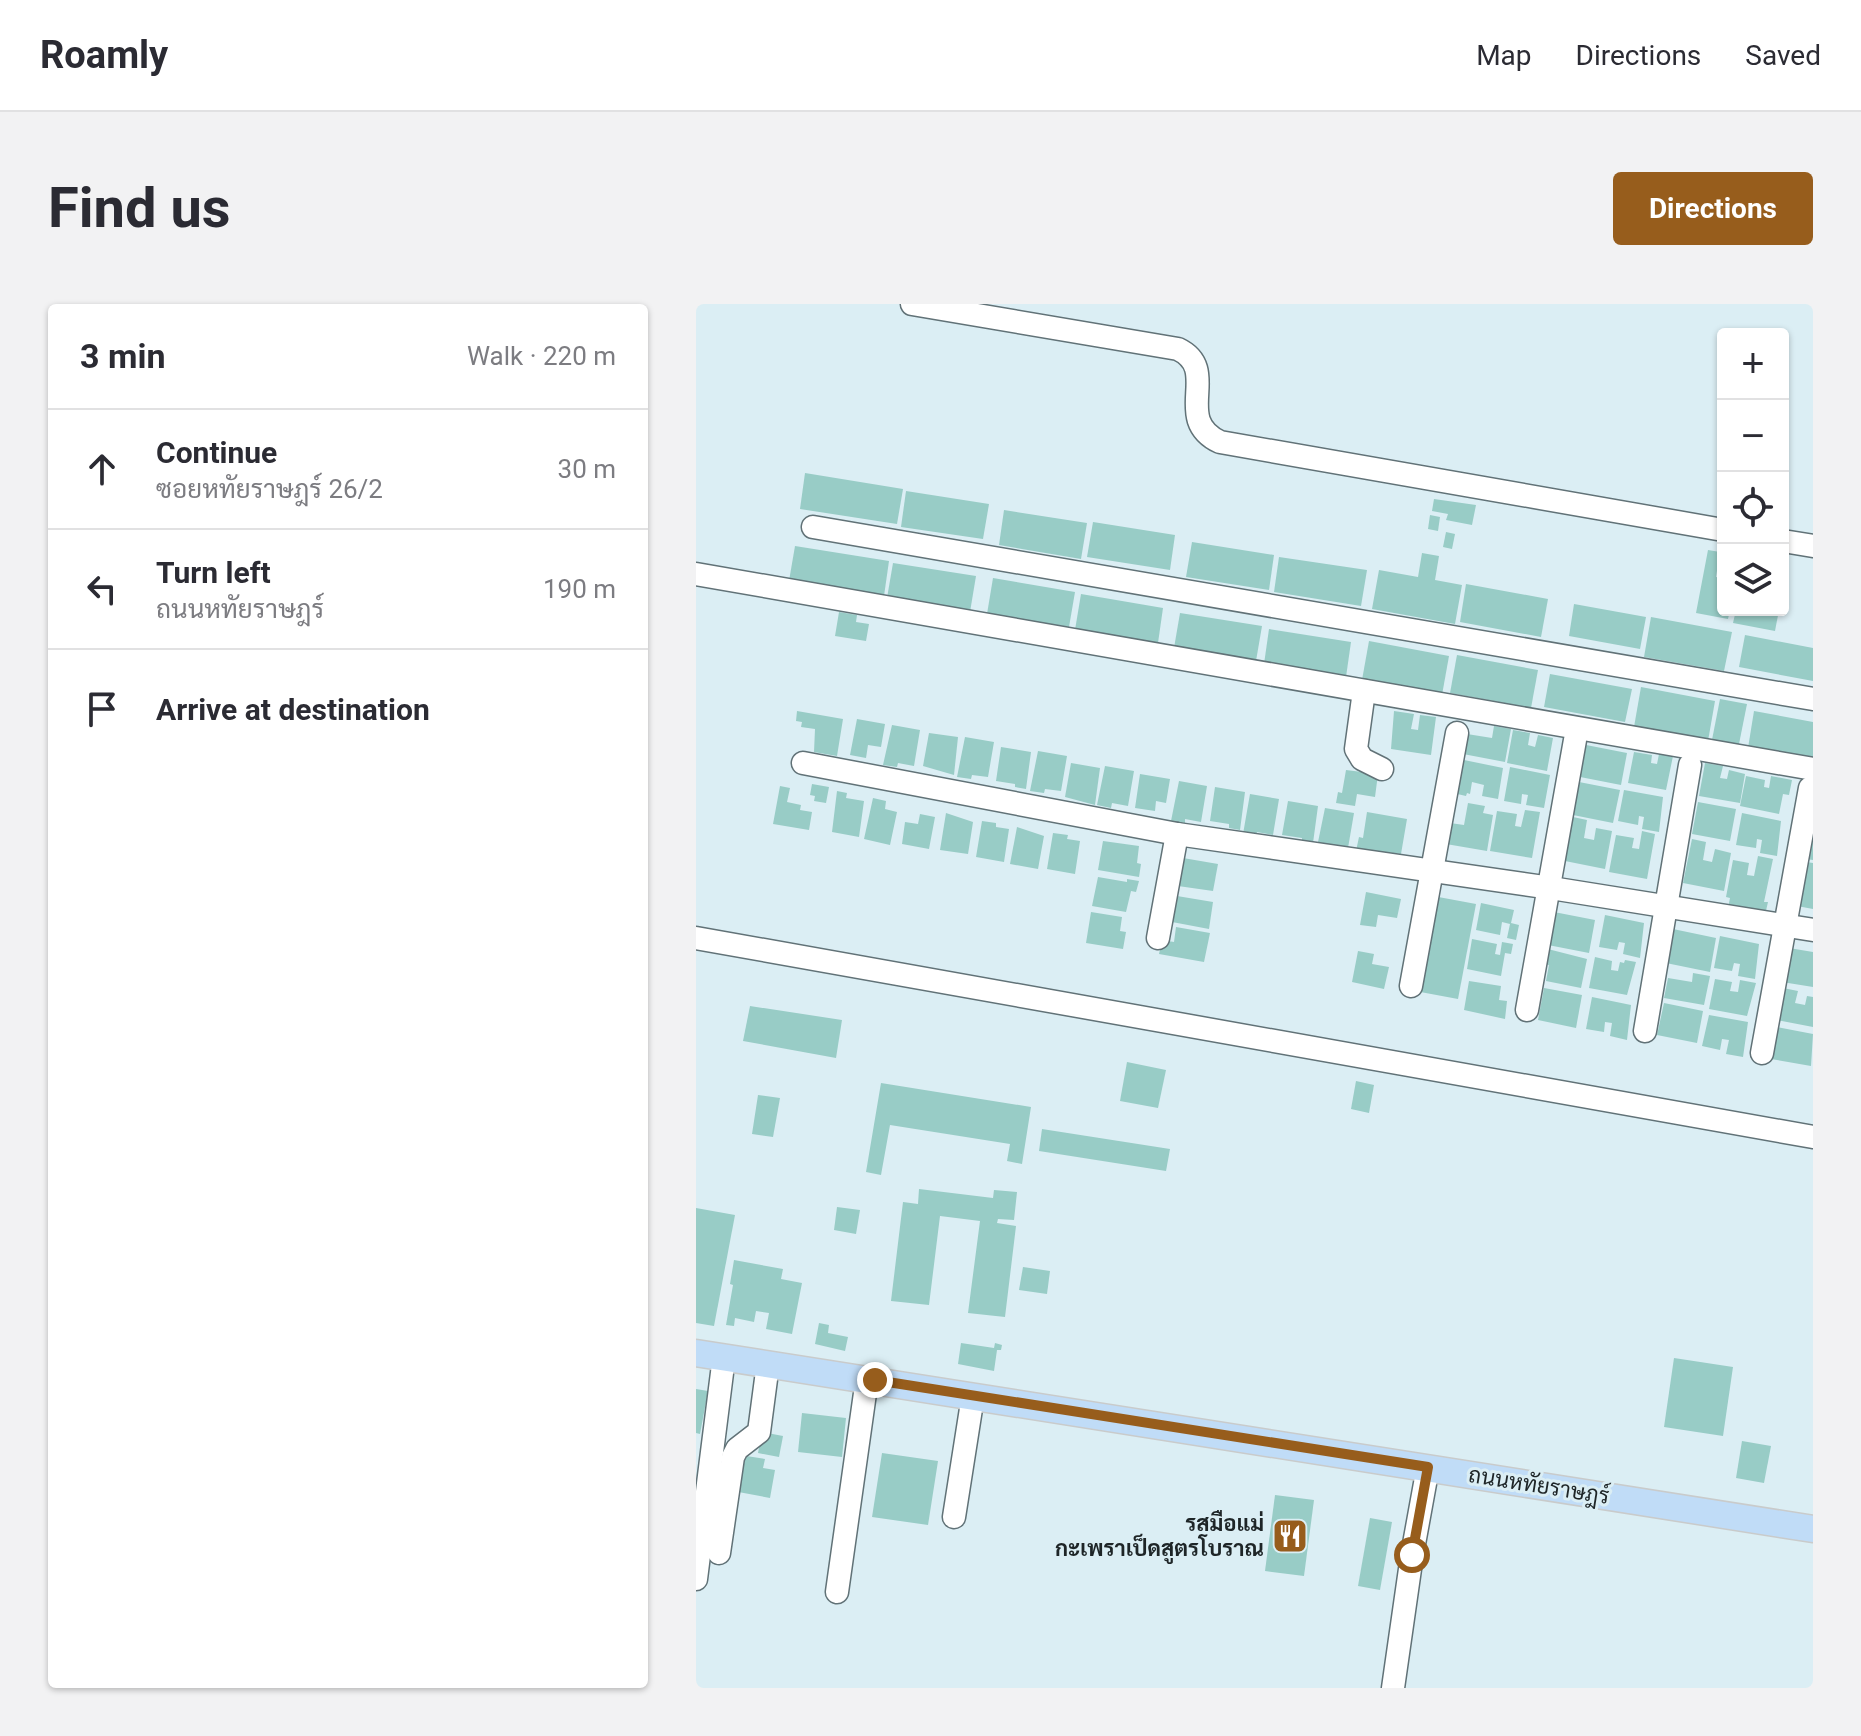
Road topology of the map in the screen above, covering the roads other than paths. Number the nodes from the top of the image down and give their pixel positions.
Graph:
1 (912, 304) edge
2 (813, 527) dead end
3 (1717, 529) edge
4 (1789, 542) edge
5 (1813, 546) edge
6 (696, 574) edge
7 (1364, 691) junction
8 (1813, 699) edge
9 (1457, 733) dead end
10 (1575, 740) dead end
11 (803, 763) dead end
12 (1690, 765) dead end
13 (1382, 769) dead end
14 (1812, 778) edge
15 (1177, 834) junction
16 (1431, 871) junction
17 (1551, 888) junction
18 (1666, 905) junction
19 (1785, 925) junction
20 (1813, 930) edge
21 (696, 938) edge
22 (1158, 938) dead end
23 (1411, 986) dead end
24 (1527, 1010) dead end
25 (1645, 1031) dead end
26 (1762, 1053) dead end
27 (1813, 1137) edge
28 (696, 1353) edge
29 (724, 1357) junction
30 (768, 1364) junction
31 (867, 1379) junction
32 (973, 1396) junction
33 (1428, 1467) junction
34 (954, 1517) dead end
35 (1813, 1529) edge
36 (719, 1553) dead end
37 (696, 1579) edge
38 (837, 1592) dead end
39 (1393, 1688) edge

1 - 3 street
2 - 8 street
4 - 5 street
6 - 7 street
7 - 13 street
7 - 14 street
9 - 16 street
10 - 17 street
11 - 15 street
12 - 18 street
14 - 19 street
15 - 16 street
15 - 22 street
16 - 17 street
16 - 23 street
17 - 18 street
17 - 24 street
18 - 19 street
18 - 25 street
19 - 20 street
19 - 26 street
21 - 27 street
28 - 29 main road, ถนนหทัยราษฎร์
29 - 30 main road, ถนนหทัยราษฎร์
29 - 37 street
30 - 31 main road, ถนนหทัยราษฎร์
30 - 36 street
31 - 32 main road, ถนนหทัยราษฎร์
31 - 38 street
32 - 33 main road, ถนนหทัยราษฎร์
32 - 34 street
33 - 35 main road, ถนนหทัยราษฎร์
33 - 39 street

